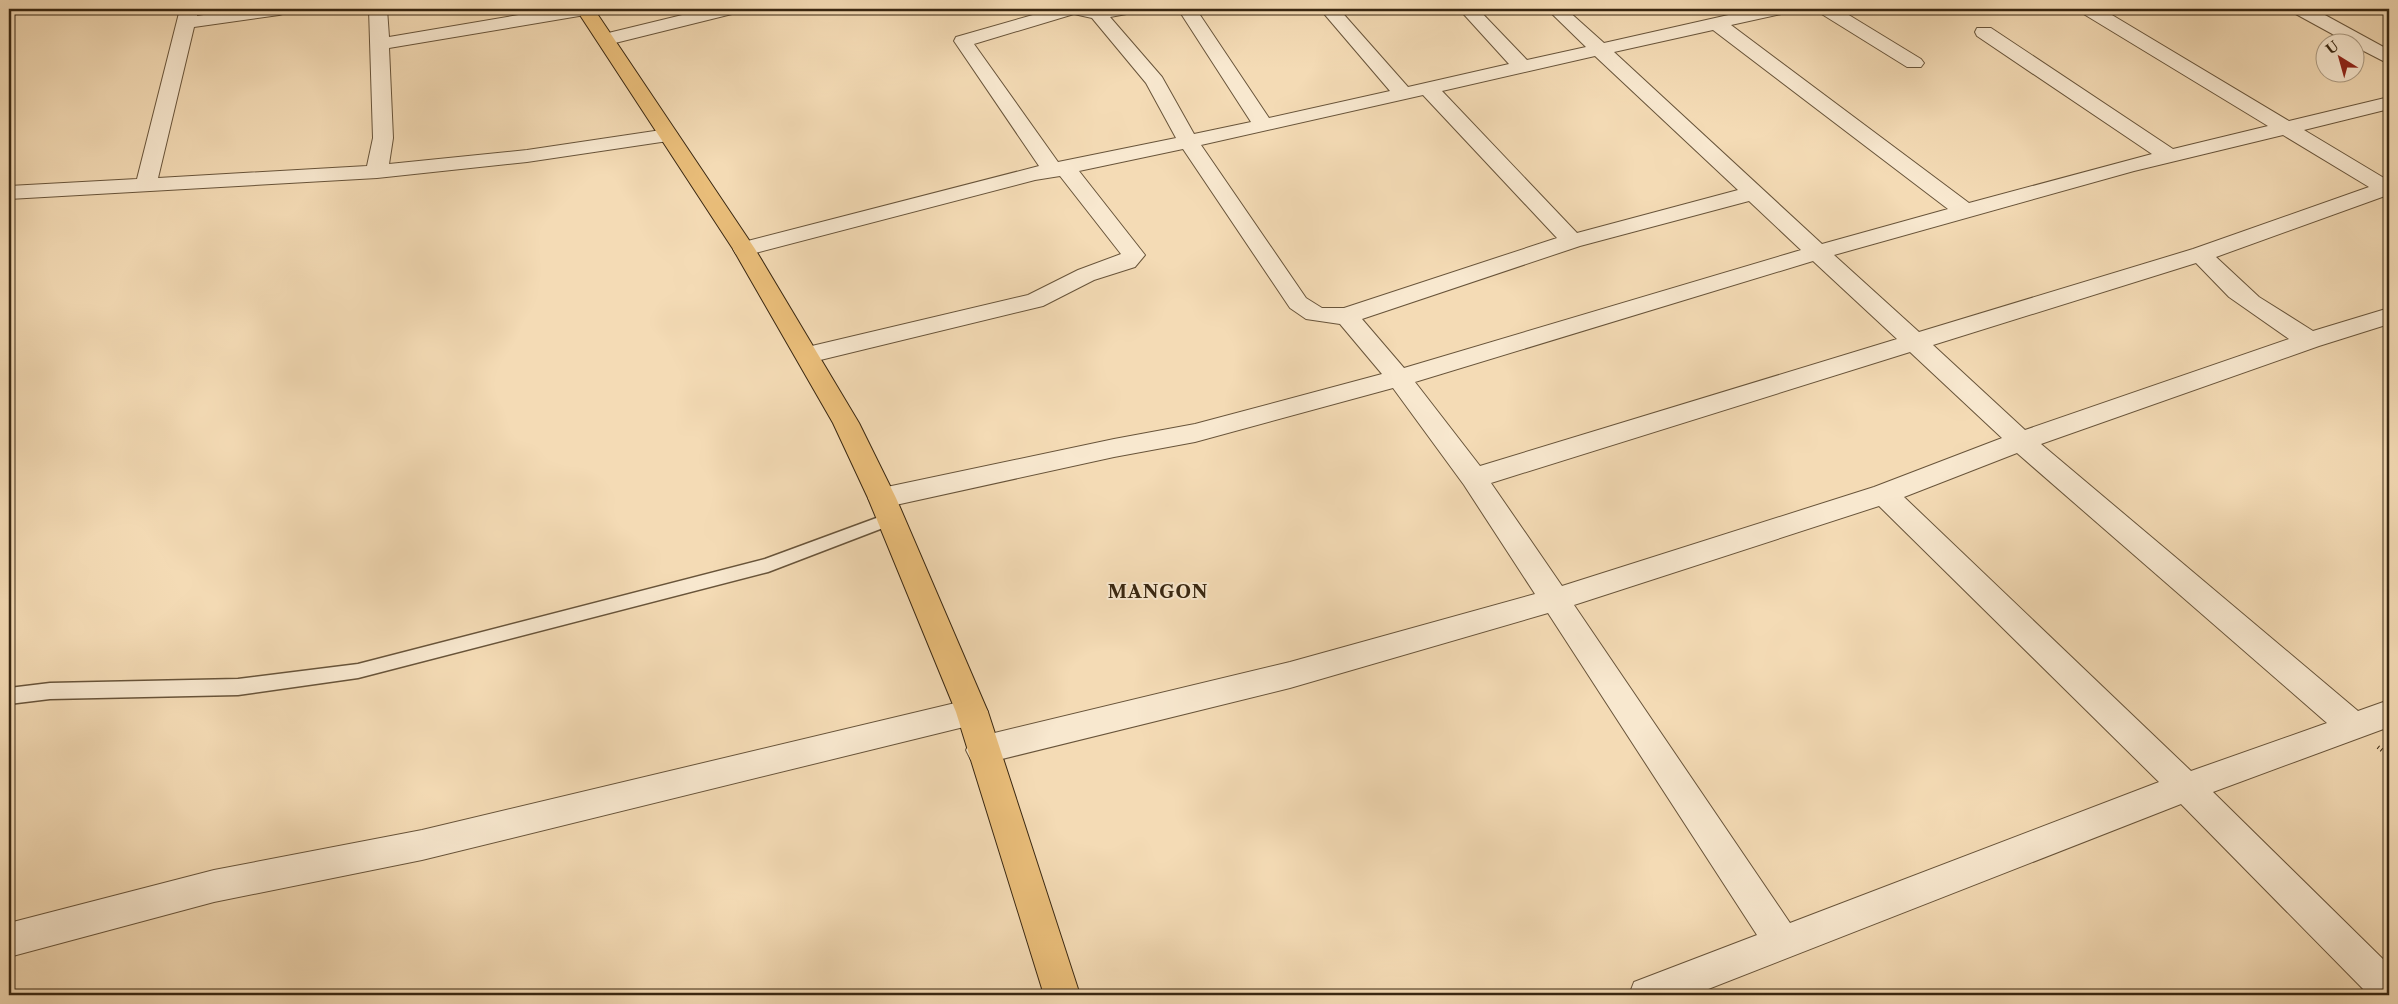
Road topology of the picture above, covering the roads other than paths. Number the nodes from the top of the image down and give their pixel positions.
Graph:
1 (280, 9) edge
2 (378, 9) edge
3 (585, 9) edge
4 (728, 9) edge
5 (1072, 9) edge
6 (1125, 9) edge
7 (1187, 9) edge
8 (1329, 9) edge
9 (1468, 9) edge
10 (1556, 9) edge
11 (1778, 9) edge
12 (1827, 9) edge
13 (2089, 9) edge
14 (2301, 9) edge
15 (1097, 13) junction
16 (187, 16) edge
17 (1716, 23) junction
18 (1984, 32) dead end
19 (607, 39) junction
20 (378, 44) junction
21 (1598, 48) junction
22 (2389, 58) edge
23 (1914, 63) dead end
24 (1522, 66) junction
25 (1427, 87) junction
26 (1402, 92) junction
27 (2389, 103) edge
28 (1264, 124) junction
29 (2287, 127) junction
30 (668, 136) junction
31 (1188, 142) junction
32 (2169, 156) junction
33 (1059, 170) junction
34 (377, 172) junction
35 (146, 185) junction
36 (2388, 189) edge
37 (9, 193) edge
38 (1754, 193) junction
39 (1966, 212) junction
40 (1572, 241) junction
41 (744, 249) junction
42 (1818, 252) junction
43 (2202, 254) junction
44 (1346, 316) junction
45 (2389, 316) edge
46 (2310, 340) junction
47 (1914, 341) junction
48 (808, 355) junction
49 (1399, 378) junction
50 (2021, 441) junction
51 (1474, 478) junction
52 (1884, 494) junction
53 (886, 509) junction
54 (1555, 599) junction
55 (9, 696) edge
56 (972, 712) junction
57 (2389, 713) edge
58 (2354, 727) junction
59 (982, 750) junction
60 (2186, 787) junction
61 (9, 940) edge
62 (1783, 943) junction
63 (2389, 990) edge
64 (1062, 995) edge
65 (1647, 995) edge

1 - 16 street
2 - 20 street
3 - 19 highway
3 - 20 street
4 - 19 street
5 - 15 street
5 - 33 street
6 - 15 street
7 - 28 street
8 - 26 street
9 - 24 street
10 - 21 street
11 - 17 street
12 - 23 street
13 - 29 street
14 - 22 street
15 - 31 street
16 - 35 street
17 - 21 street
17 - 39 street
18 - 32 street
19 - 30 highway
20 - 34 street
21 - 24 street
21 - 38 street
24 - 25 street
25 - 26 street
25 - 40 street
26 - 28 street
27 - 29 street
28 - 31 street
29 - 32 street
29 - 36 street
30 - 34 street
30 - 41 highway
31 - 33 street
31 - 44 street
32 - 39 street
33 - 41 street
33 - 48 street
34 - 35 street
35 - 37 street
36 - 43 street
38 - 40 street
38 - 42 street
39 - 42 street
40 - 44 street
41 - 48 highway
42 - 47 street
42 - 49 street
43 - 46 street
43 - 47 street
44 - 49 street
45 - 46 street
46 - 50 street
47 - 50 street
47 - 51 street
48 - 53 highway
49 - 51 street
49 - 53 street
50 - 52 street
50 - 58 street
51 - 54 street
52 - 54 street
52 - 60 street
53 - 55 lane
53 - 56 highway
54 - 59 street
54 - 62 street
56 - 59 highway
56 - 61 street
57 - 58 street
58 - 60 street
59 - 64 highway
60 - 62 street
60 - 63 street
62 - 65 street

